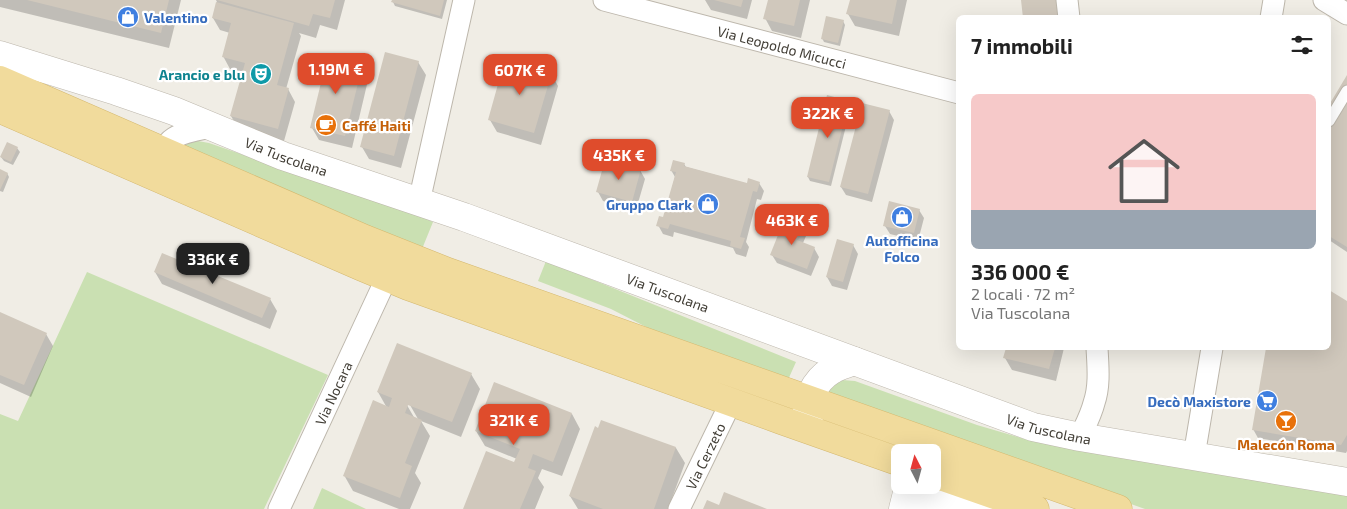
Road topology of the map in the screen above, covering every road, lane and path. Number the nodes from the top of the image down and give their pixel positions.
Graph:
1 (464, 0) edge
2 (604, 0) edge
3 (1067, 0) edge
4 (1274, 0) edge
5 (1324, 0) edge
6 (1347, 14) edge
7 (1069, 15) edge
8 (1272, 15) edge
9 (0, 55) edge
10 (0, 80) edge
11 (956, 92) edge
12 (1347, 92) edge
13 (0, 109) edge
14 (1331, 118) edge
15 (212, 127) junction
16 (164, 152) junction
17 (169, 182) junction
18 (419, 202) junction
19 (387, 277) junction
20 (1097, 350) edge
21 (1212, 350) edge
22 (854, 361) junction
23 (808, 399) junction
24 (731, 402) junction
25 (815, 432) junction
26 (1080, 437) junction
27 (1194, 456) junction
28 (891, 459) edge
29 (941, 476) edge
30 (1347, 482) edge
31 (907, 494) edge
32 (977, 508) edge
33 (279, 509) edge
34 (679, 509) edge
35 (903, 509) edge
36 (913, 509) edge
37 (1036, 509) edge
38 (1118, 509) edge

1 - 18 street
2 - 11 street, Via Leopoldo Micucci
3 - 7 street
4 - 8 street
5 - 6 street
9 - 15 street, Via Tuscolana
10 - 16 main road
12 - 14 lane
13 - 17 main road
15 - 16 street
15 - 18 street, Via Tuscolana
16 - 17 street
16 - 23 main road
17 - 19 main road
18 - 22 street, Via Tuscolana
19 - 24 main road
19 - 33 street, Via Nocara
20 - 26 street
21 - 27 street
22 - 23 street
22 - 26 street, Via Tuscolana
23 - 25 street
23 - 38 main road
24 - 25 main road
24 - 34 street, Via Cerzeto
25 - 28 main road
26 - 27 street, Via Tuscolana
27 - 30 street, Via Tuscolana
29 - 37 main road
31 - 35 street
32 - 36 street

